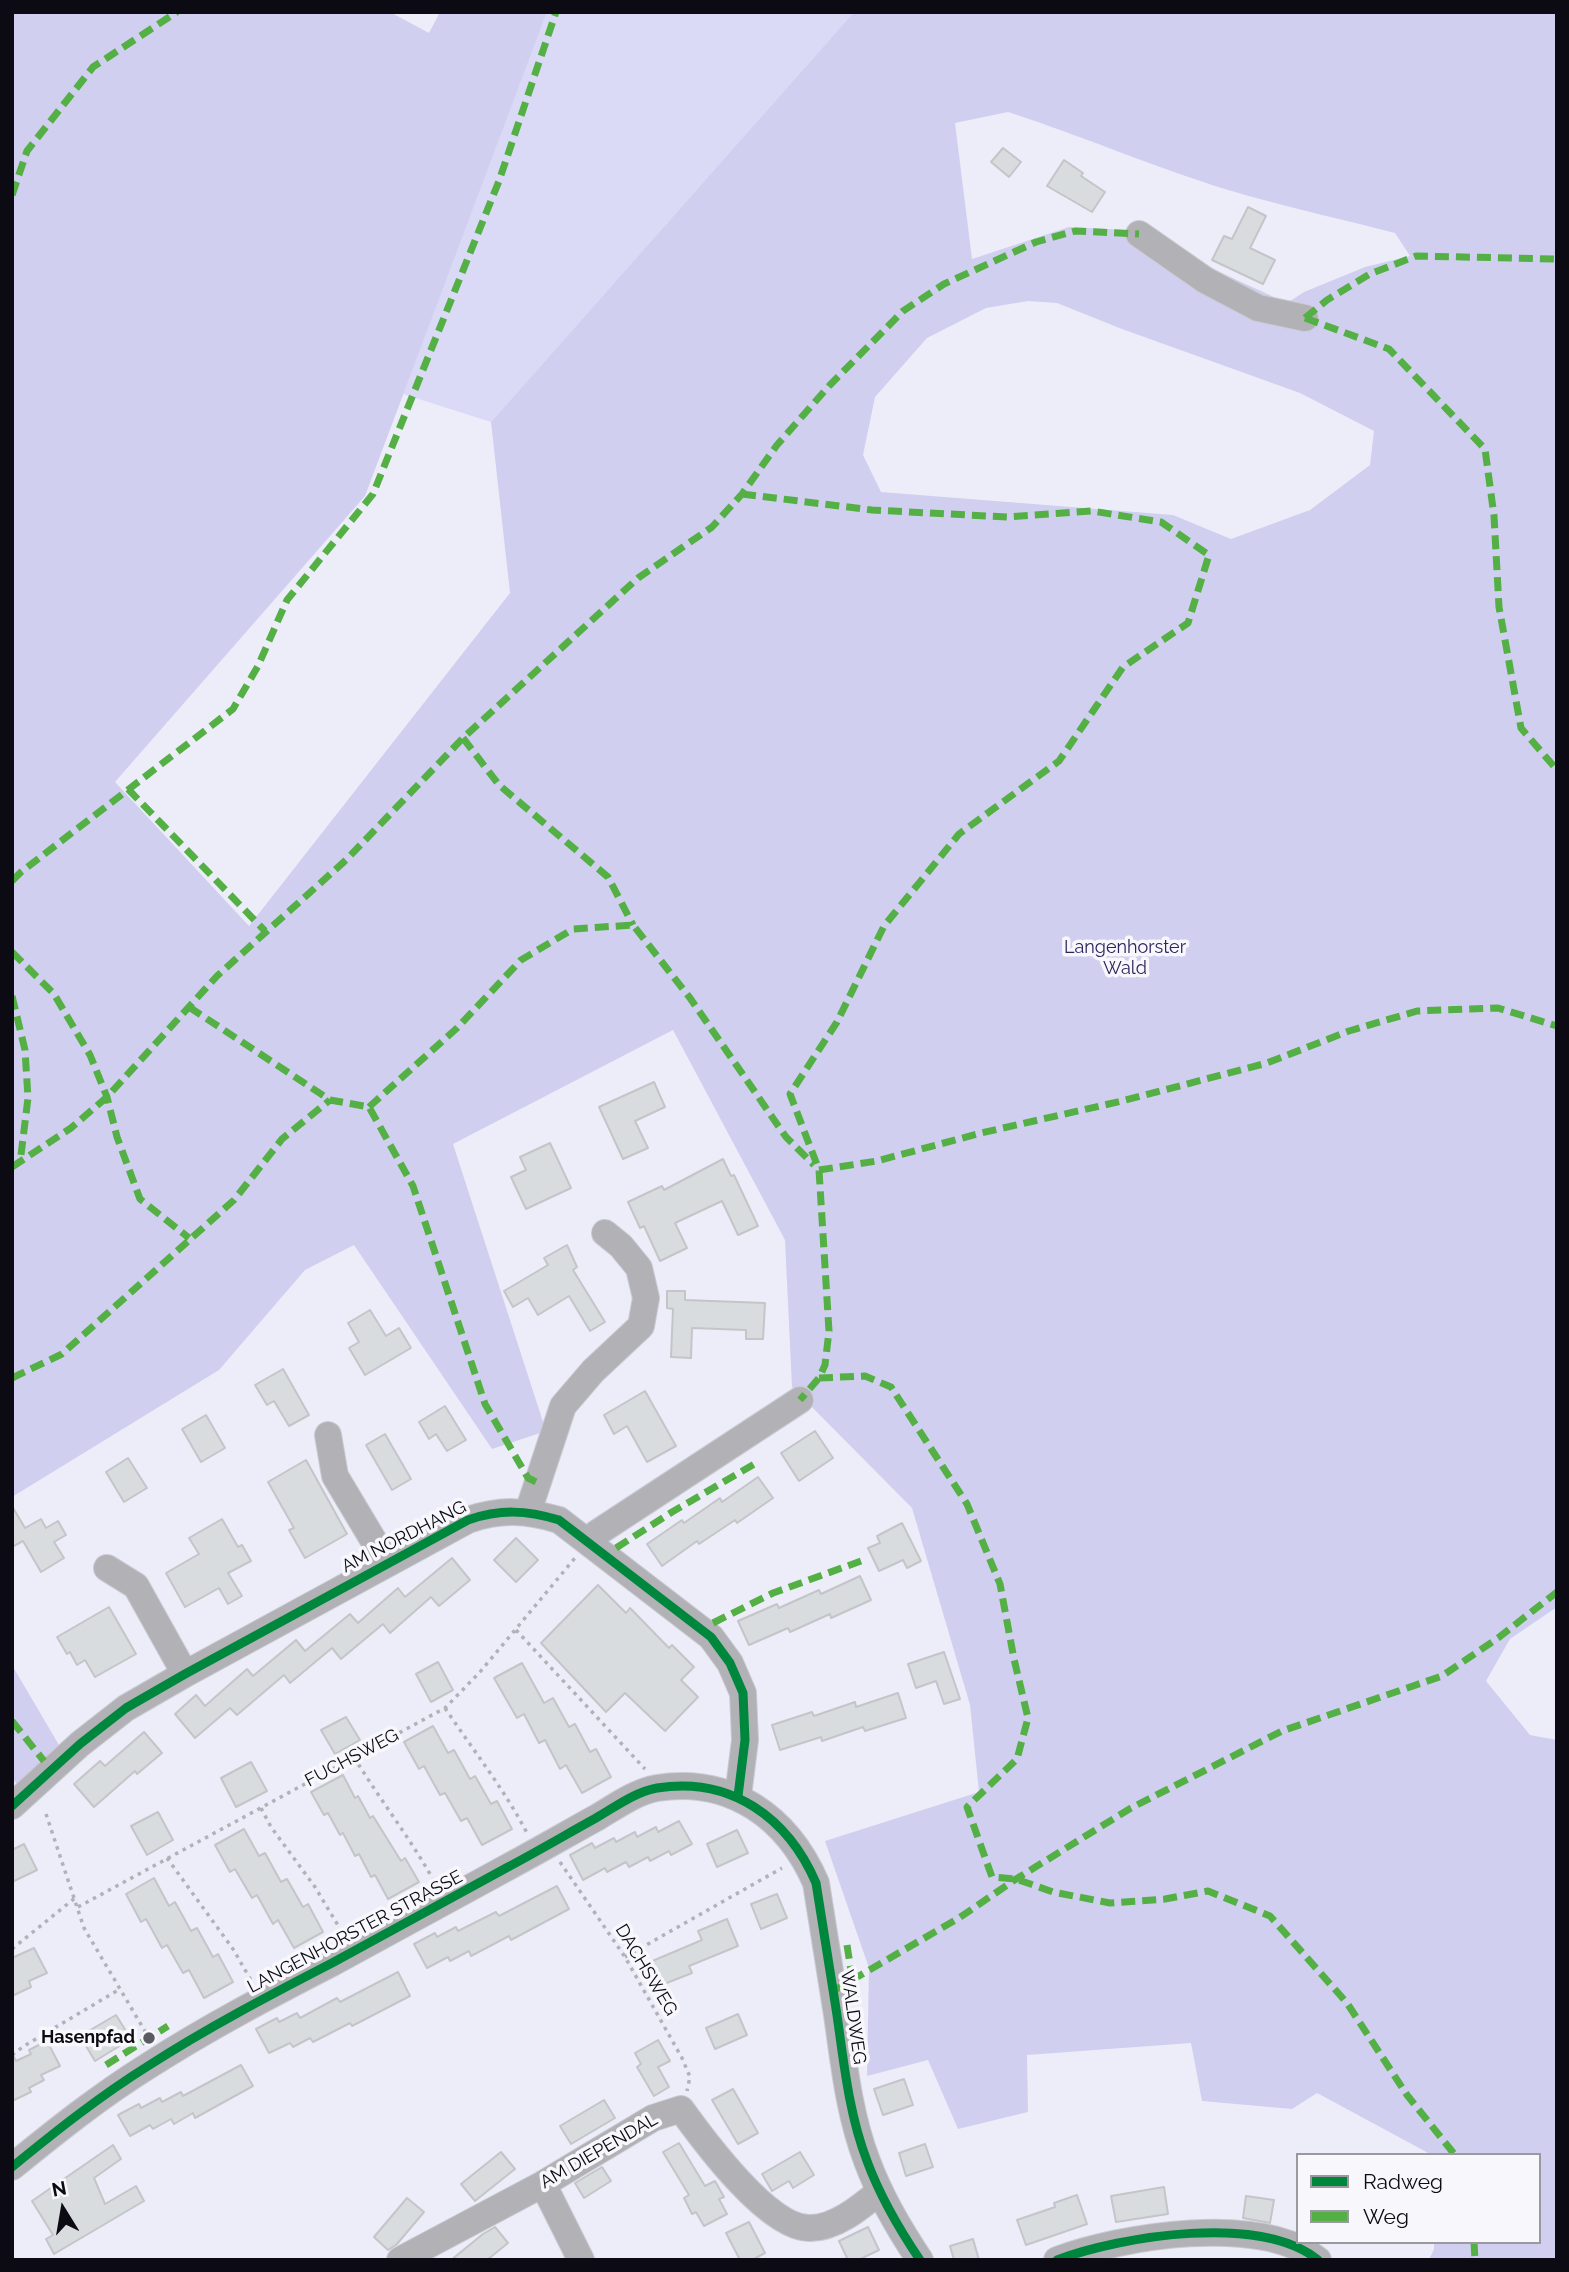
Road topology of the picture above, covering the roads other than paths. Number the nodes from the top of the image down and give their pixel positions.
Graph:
1 (1139, 234) dead end
2 (1305, 318) dead end
3 (605, 1233) dead end
4 (800, 1400) dead end
5 (327, 1435) dead end
6 (528, 1512) junction
7 (584, 1546) junction
8 (387, 1563) junction
9 (107, 1568) dead end
10 (185, 1674) junction
11 (738, 1796) junction
12 (12, 1806) edge
13 (12, 2167) edge
14 (543, 2183) junction
15 (880, 2191) junction
16 (408, 2258) edge
17 (581, 2260) edge
18 (920, 2260) edge
19 (1057, 2260) edge
20 (1318, 2260) edge

1 - 2 street
3 - 6 street
4 - 7 street
5 - 8 street, AM NORDHANG
6 - 7 street, AM NORDHANG
6 - 8 street, AM NORDHANG
7 - 11 street, AM NORDHANG
8 - 10 street, AM NORDHANG
9 - 10 street
10 - 12 street, AM NORDHANG
11 - 13 street, LANGENHORSTER STRASSE
11 - 15 street, WALDWEG
14 - 15 street, AM DIEPENDAL
14 - 16 street, AM DIEPENDAL
14 - 17 street
15 - 18 street, WALDWEG
19 - 20 street

